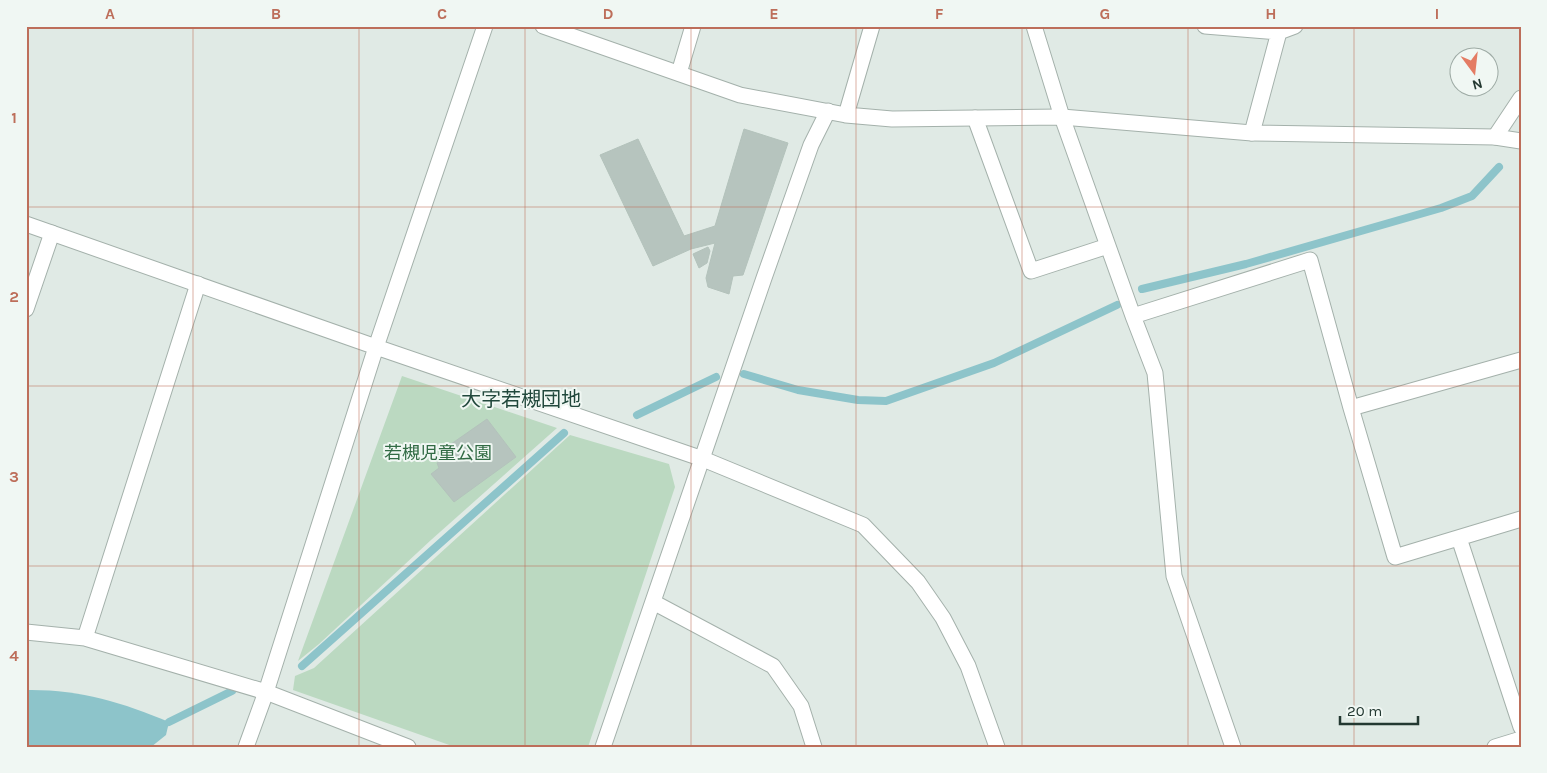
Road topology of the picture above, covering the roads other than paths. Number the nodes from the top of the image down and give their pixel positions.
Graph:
1 (485, 26) edge
2 (542, 26) edge
3 (693, 26) edge
4 (872, 26) edge
5 (1034, 26) edge
6 (1205, 26) edge
7 (1296, 26) edge
8 (1279, 32) junction
9 (678, 73) junction
10 (1521, 98) edge
11 (828, 111) junction
12 (846, 115) junction
13 (1062, 117) junction
14 (975, 118) junction
15 (1252, 133) junction
16 (1495, 137) junction
17 (1521, 140) edge
18 (26, 224) edge
19 (52, 233) junction
20 (1108, 246) junction
21 (198, 284) junction
22 (26, 309) edge
23 (1133, 316) junction
24 (376, 347) junction
25 (1521, 360) edge
26 (1351, 408) junction
27 (703, 459) junction
28 (1521, 519) edge
29 (1459, 538) junction
30 (653, 602) junction
31 (26, 632) edge
32 (85, 638) junction
33 (266, 692) junction
34 (1521, 727) edge
35 (1521, 739) edge
36 (246, 747) edge
37 (408, 747) edge
38 (603, 747) edge
39 (814, 747) edge
40 (997, 747) edge
41 (1233, 747) edge
42 (1495, 747) edge

1 - 24 street
2 - 9 street
3 - 9 street
4 - 12 street
5 - 13 street
6 - 8 street
7 - 8 street
8 - 15 street
9 - 11 street
10 - 16 street
11 - 12 street
11 - 27 street
12 - 14 street
13 - 14 street
13 - 15 street
13 - 20 street
14 - 20 street
15 - 16 street
16 - 17 street
18 - 19 street
19 - 21 street
19 - 22 street
20 - 23 street
21 - 24 street
21 - 32 street
23 - 26 street
23 - 41 street
24 - 27 street
24 - 33 street
25 - 26 street
26 - 29 street
27 - 30 street
27 - 40 street
28 - 29 street
29 - 34 street
30 - 38 street
30 - 39 street
31 - 32 street
32 - 33 street
33 - 36 street
33 - 37 street
35 - 42 street

